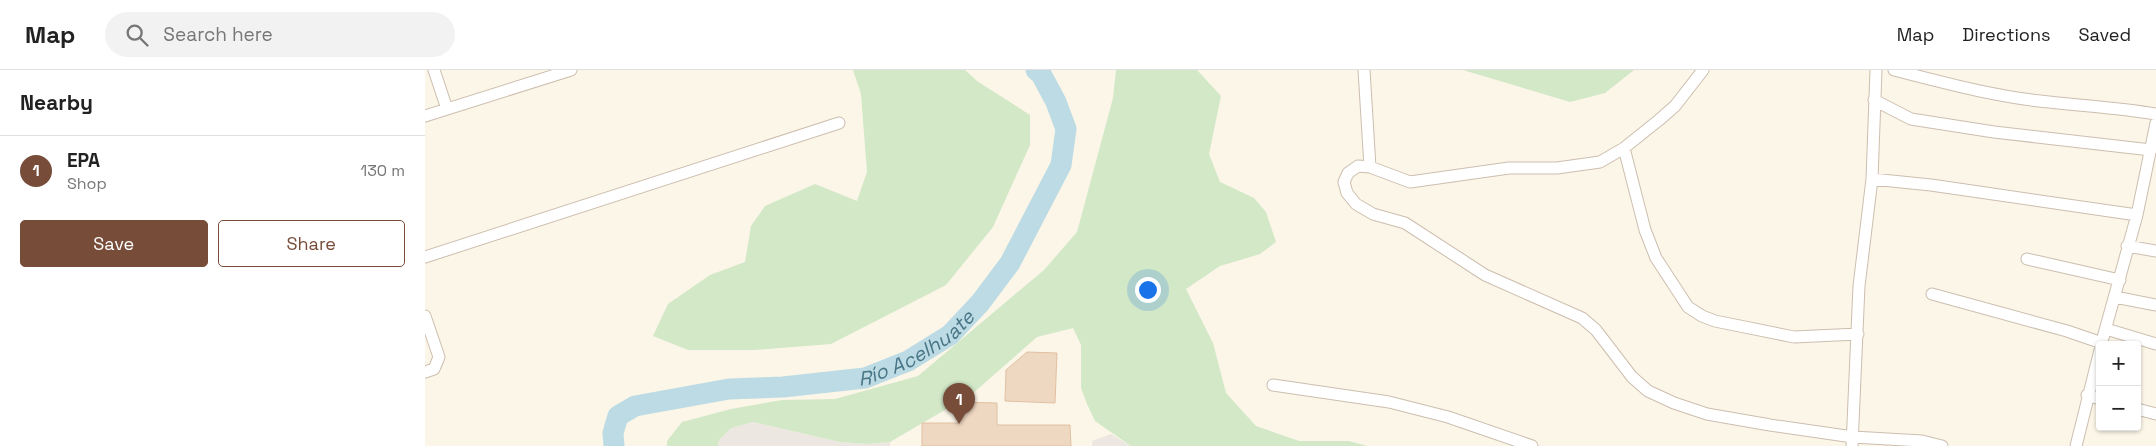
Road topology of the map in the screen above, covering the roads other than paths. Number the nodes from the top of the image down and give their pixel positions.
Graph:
1 (434, 70) edge
2 (571, 70) edge
3 (1364, 70) edge
4 (1703, 70) edge
5 (1876, 70) edge
6 (1894, 70) edge
7 (1874, 100) junction
8 (447, 109) junction
9 (2156, 114) edge
10 (425, 116) edge
11 (839, 123) dead end
12 (2156, 123) edge
13 (1624, 148) junction
14 (2151, 150) junction
15 (1370, 167) junction
16 (1872, 179) junction
17 (2137, 215) junction
18 (2127, 246) junction
19 (2156, 250) edge
20 (425, 257) edge
21 (2027, 259) dead end
22 (2120, 280) junction
23 (1932, 294) dead end
24 (2115, 297) junction
25 (2156, 305) edge
26 (425, 316) edge
27 (2105, 329) junction
28 (1858, 334) junction
29 (2102, 341) edge
30 (2096, 344) edge
31 (2156, 344) edge
32 (2096, 364) edge
33 (429, 371) edge
34 (1273, 385) dead end
35 (2087, 395) junction
36 (2096, 397) edge
37 (2141, 410) edge
38 (2156, 414) edge
39 (1853, 442) edge
40 (1532, 446) edge
41 (1942, 446) edge
42 (2076, 446) edge

1 - 8 street
2 - 8 street
3 - 15 street
4 - 13 street
5 - 7 street
6 - 9 street
7 - 14 street
7 - 16 street
8 - 10 street
11 - 20 street
12 - 14 street
13 - 15 street
13 - 28 street
14 - 17 street
15 - 39 street
16 - 17 street
16 - 28 street
17 - 18 street
18 - 19 street
18 - 22 street
21 - 22 street
22 - 24 street
23 - 30 street
24 - 25 street
24 - 27 street
26 - 33 street
27 - 29 street
27 - 31 street
28 - 39 street
32 - 35 street
34 - 40 street
35 - 36 street
35 - 42 street
37 - 38 street
39 - 41 street

